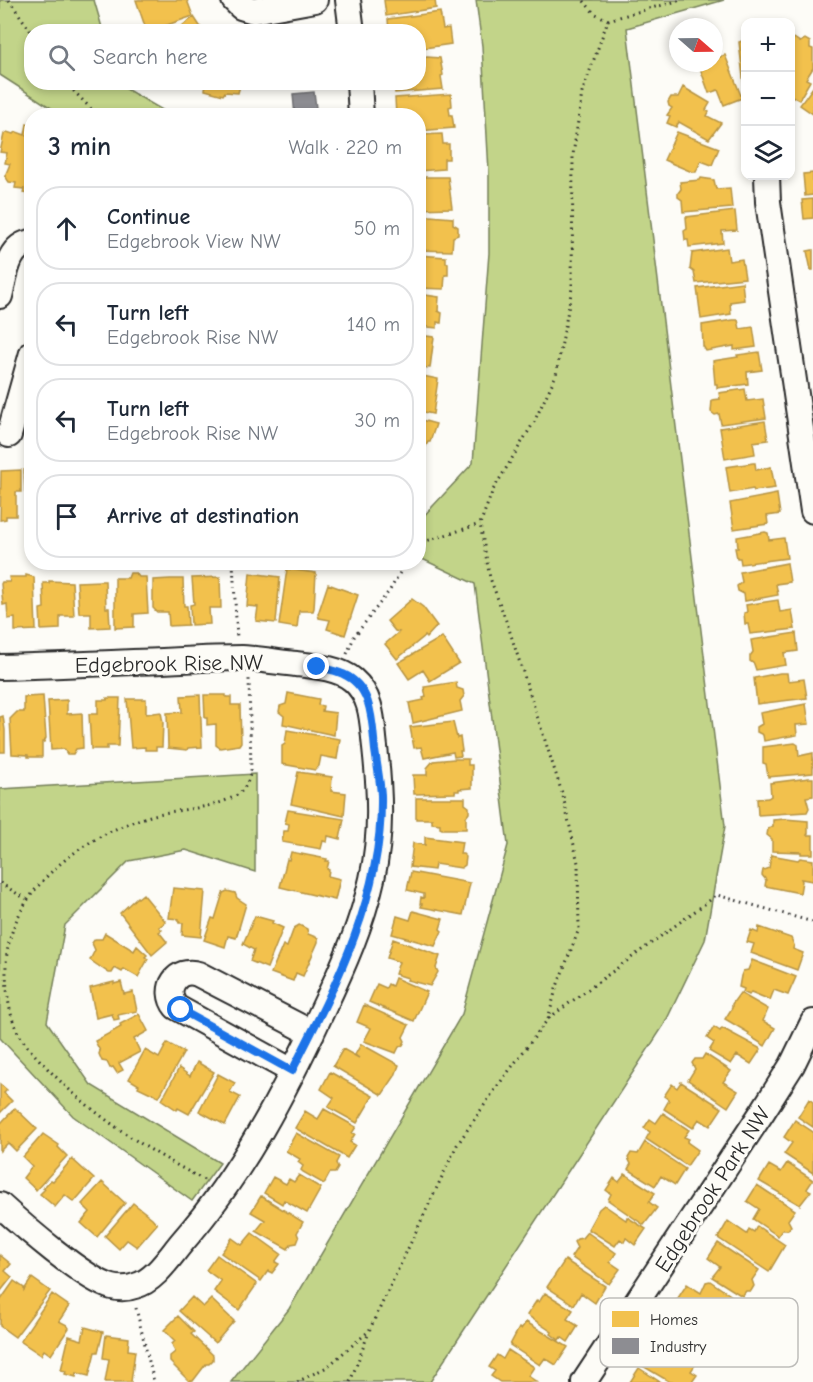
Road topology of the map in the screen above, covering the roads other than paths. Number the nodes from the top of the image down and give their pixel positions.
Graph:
1 (234, 0) edge
2 (315, 0) edge
3 (348, 0) edge
4 (351, 24) edge
5 (359, 90) edge
6 (361, 108) edge
7 (767, 180) edge
8 (24, 244) edge
9 (0, 296) edge
10 (24, 389) edge
11 (806, 412) edge
12 (14, 435) edge
13 (813, 511) edge
14 (0, 667) edge
15 (813, 1022) edge
16 (312, 1033) junction
17 (292, 1071) junction
18 (0, 1205) edge
19 (640, 1298) edge
20 (600, 1358) edge
21 (584, 1382) edge

1 - 2 street
3 - 4 street
5 - 6 street
7 - 11 street
8 - 9 street
10 - 12 street
11 - 13 street
14 - 16 street, Edgebrook Rise NW
15 - 19 street, Edgebrook Park NW
16 - 17 street, Edgebrook Rise NW
16 - 17 street
17 - 18 street, Edgebrook Rise NW
20 - 21 street, Edgebrook Park NW

